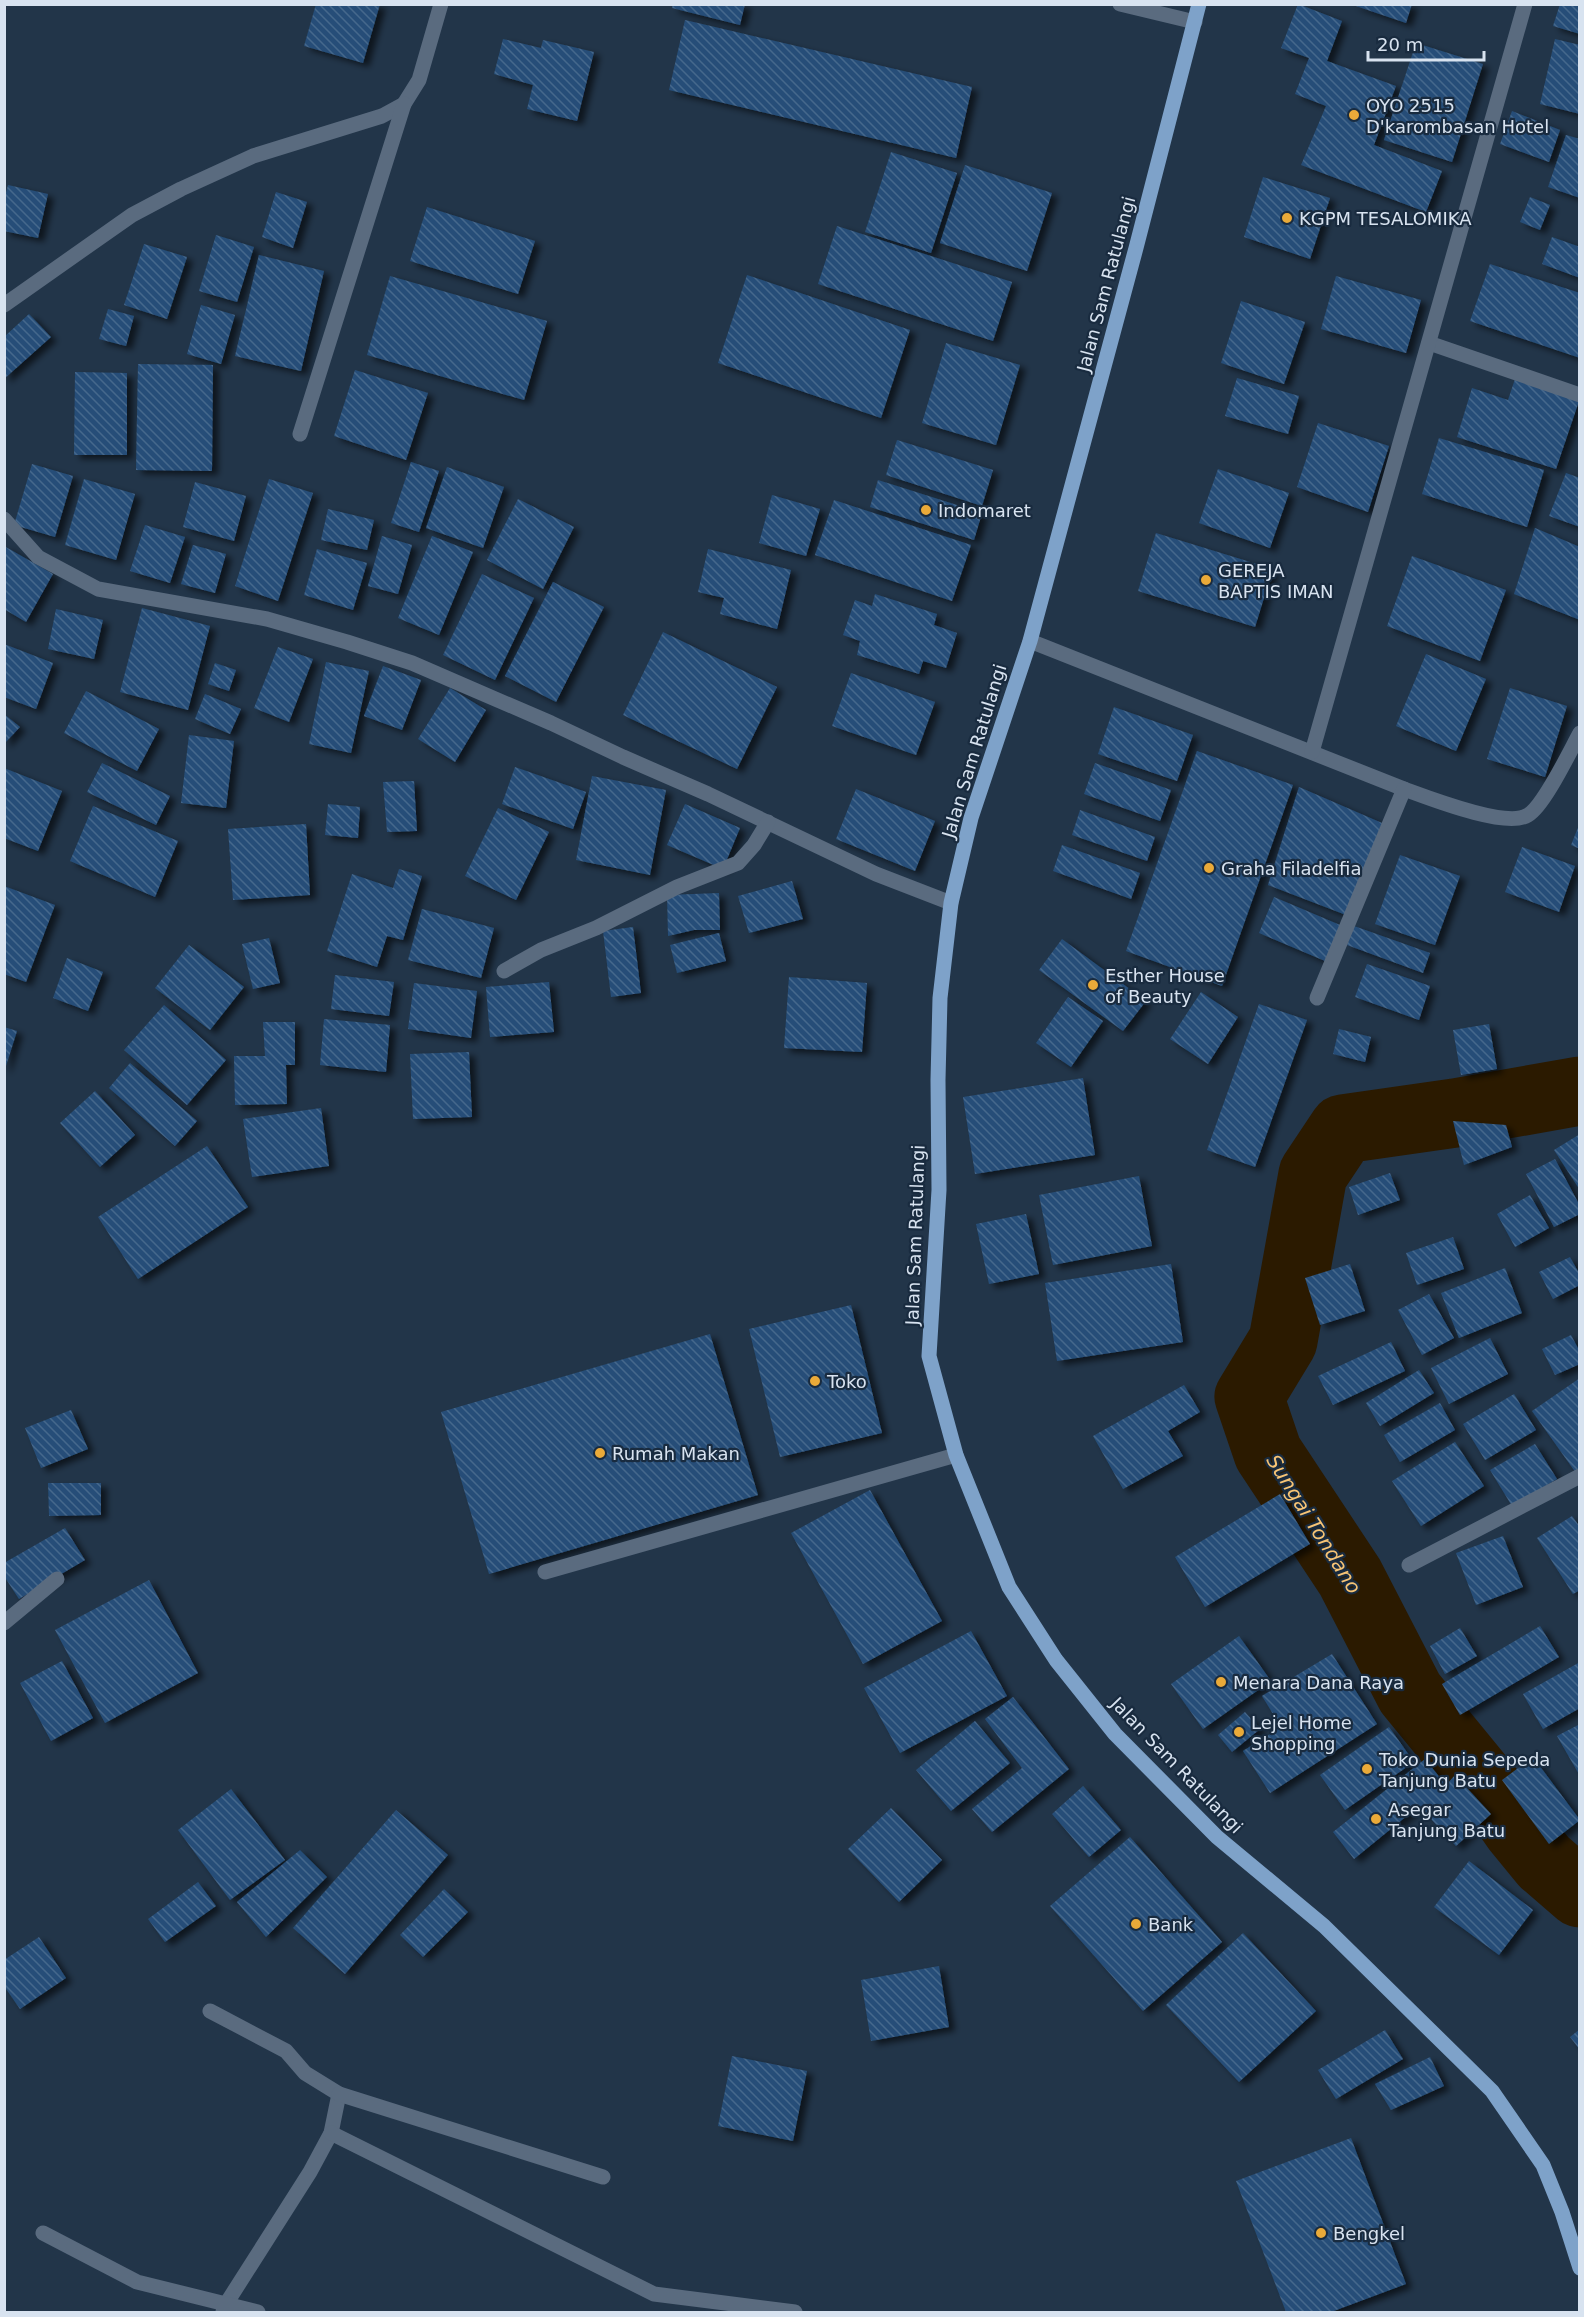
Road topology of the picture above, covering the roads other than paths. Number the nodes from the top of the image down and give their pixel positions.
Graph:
1 (441, 4) edge
2 (1120, 4) edge
3 (1199, 4) edge
4 (1525, 4) edge
5 (1195, 22) junction
6 (404, 104) junction
7 (4, 305) edge
8 (1428, 343) junction
9 (1580, 395) edge
10 (300, 434) dead end
11 (4, 519) edge
12 (1030, 641) junction
13 (1580, 733) edge
14 (1312, 752) junction
15 (1404, 789) junction
16 (768, 822) junction
17 (951, 903) junction
18 (504, 970) dead end
19 (1317, 998) dead end
20 (956, 1455) junction
21 (1580, 1476) edge
22 (1409, 1565) dead end
23 (544, 1572) dead end
24 (57, 1579) dead end
25 (4, 1623) edge
26 (210, 2011) dead end
27 (339, 2094) junction
28 (331, 2133) junction
29 (603, 2177) dead end
30 (43, 2233) dead end
31 (1580, 2268) edge
32 (224, 2308) edge
33 (795, 2312) edge
34 (258, 2313) edge

1 - 6 street
2 - 5 street
3 - 5 main road, Jalan Sam Ratulangi
4 - 8 street
5 - 12 main road, Jalan Sam Ratulangi
6 - 7 street
6 - 10 street
8 - 9 street
8 - 14 street
11 - 16 street
12 - 14 street
12 - 17 main road, Jalan Sam Ratulangi
13 - 15 street
14 - 15 street
15 - 19 street
16 - 17 street
16 - 18 street
17 - 20 main road, Jalan Sam Ratulangi
20 - 23 street
20 - 31 main road, Jalan Sam Ratulangi
21 - 22 street
24 - 25 street
26 - 27 street
27 - 28 street
27 - 29 street
28 - 32 street
28 - 33 street
30 - 32 street
32 - 34 street

